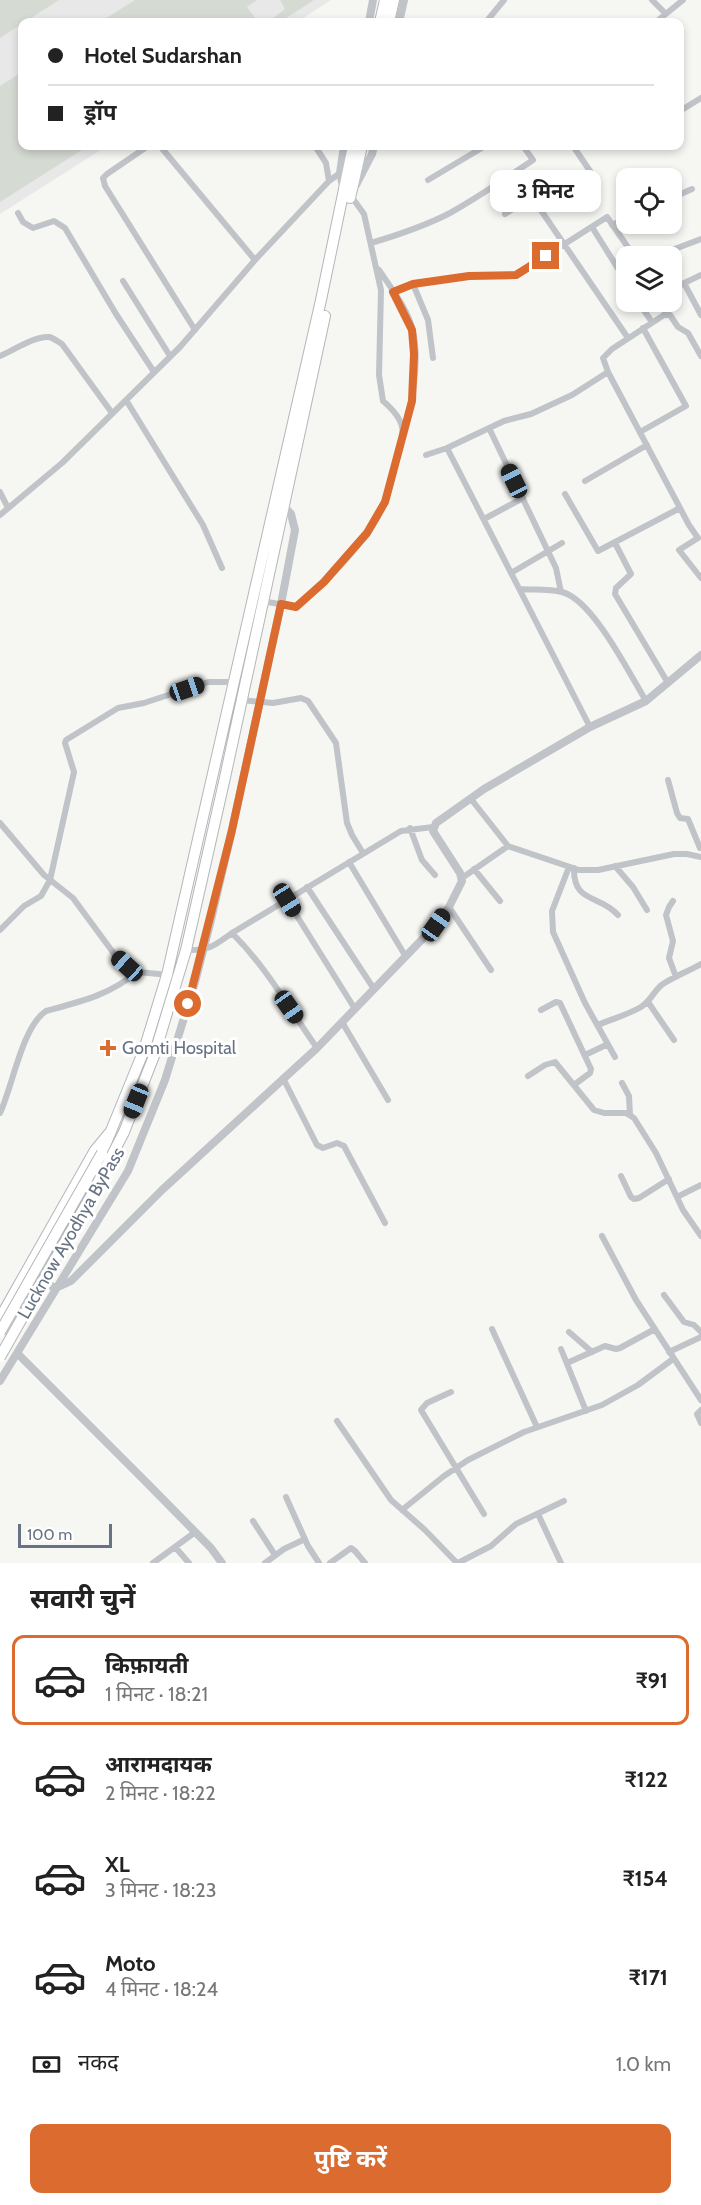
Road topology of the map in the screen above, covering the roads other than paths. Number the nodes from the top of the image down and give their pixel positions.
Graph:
1 (374, 0) edge
2 (385, 0) edge
3 (394, 0) edge
4 (404, 0) edge
5 (504, 0) edge
6 (652, 0) edge
7 (683, 0) edge
8 (666, 14) junction
9 (370, 18) edge
10 (381, 18) edge
11 (390, 18) edge
12 (400, 18) edge
13 (489, 18) edge
14 (661, 18) edge
15 (701, 98) edge
16 (684, 109) edge
17 (141, 150) edge
18 (163, 150) edge
19 (318, 150) edge
20 (343, 150) edge
21 (353, 150) edge
22 (361, 150) edge
23 (373, 150) edge
24 (478, 150) edge
25 (526, 150) edge
26 (576, 150) edge
27 (590, 171) dead end
28 (340, 173) junction
29 (428, 180) dead end
30 (329, 181) junction
31 (692, 189) dead end
32 (682, 194) edge
33 (348, 195) junction
34 (18, 213) dead end
35 (505, 214) dead end
36 (616, 223) edge
37 (612, 225) junction
38 (592, 227) junction
39 (701, 239) edge
40 (371, 243) junction
41 (565, 243) junction
42 (627, 246) edge
43 (682, 246) edge
44 (255, 260) junction
45 (616, 265) edge
46 (377, 266) junction
47 (701, 275) edge
48 (123, 281) dead end
49 (684, 283) joint
50 (413, 284) junction
51 (393, 292) junction
52 (645, 312) edge
53 (665, 312) edge
54 (667, 315) junction
55 (701, 315) edge
56 (652, 322) junction
57 (643, 328) junction
58 (195, 330) junction
59 (628, 338) junction
60 (0, 356) edge
61 (170, 356) junction
62 (701, 356) edge
63 (433, 358) dead end
64 (154, 372) junction
65 (608, 372) junction
66 (126, 400) junction
67 (112, 414) junction
68 (489, 428) junction
69 (640, 432) junction
70 (403, 436) junction
71 (647, 445) junction
72 (447, 448) junction
73 (426, 455) dead end
74 (585, 481) dead end
75 (0, 492) edge
76 (566, 494) dead end
77 (523, 498) junction
78 (283, 505) junction
79 (9, 507) junction
80 (680, 508) junction
81 (0, 515) edge
82 (484, 519) junction
83 (700, 538) edge
84 (562, 543) dead end
85 (615, 543) junction
86 (548, 551) junction
87 (222, 568) dead end
88 (511, 573) junction
89 (701, 578) edge
90 (520, 589) junction
91 (561, 592) junction
92 (262, 601) junction
93 (281, 604) junction
94 (701, 655) edge
95 (234, 682) junction
96 (668, 683) junction
97 (241, 700) junction
98 (646, 701) junction
99 (260, 702) junction
100 (590, 727) junction
101 (668, 780) dead end
102 (471, 799) junction
103 (0, 823) edge
104 (433, 827) junction
105 (410, 828) junction
106 (508, 846) junction
107 (700, 847) edge
108 (363, 854) junction
109 (699, 856) edge
110 (349, 862) junction
111 (615, 866) junction
112 (571, 868) junction
113 (474, 869) junction
114 (435, 875) dead end
115 (462, 878) junction
116 (50, 880) junction
117 (307, 887) junction
118 (287, 900) junction
119 (500, 901) dead end
120 (674, 901) dead end
121 (449, 907) junction
122 (646, 910) dead end
123 (618, 915) dead end
124 (0, 930) edge
125 (232, 933) junction
126 (186, 950) junction
127 (202, 951) junction
128 (406, 957) junction
129 (701, 964) edge
130 (491, 970) dead end
131 (137, 972) junction
132 (167, 975) junction
133 (179, 975) junction
134 (676, 977) junction
135 (374, 990) junction
136 (648, 1002) junction
137 (355, 1009) junction
138 (541, 1010) dead end
139 (342, 1022) junction
140 (598, 1025) junction
141 (674, 1040) dead end
142 (608, 1044) junction
143 (317, 1048) junction
144 (585, 1055) junction
145 (615, 1057) dead end
146 (528, 1077) dead end
147 (283, 1078) junction
148 (622, 1083) dead end
149 (574, 1085) junction
150 (388, 1100) dead end
151 (0, 1113) edge
152 (630, 1115) junction
153 (115, 1124) junction
154 (621, 1176) dead end
155 (669, 1179) junction
156 (701, 1185) edge
157 (677, 1197) junction
158 (385, 1223) dead end
159 (602, 1236) dead end
160 (701, 1236) edge
161 (24, 1274) junction
162 (56, 1288) junction
163 (664, 1295) dead end
164 (1, 1312) edge
165 (492, 1329) dead end
166 (655, 1329) junction
167 (0, 1332) edge
168 (569, 1332) dead end
169 (701, 1335) edge
170 (561, 1349) dead end
171 (592, 1352) junction
172 (669, 1352) junction
173 (18, 1354) junction
174 (0, 1357) edge
175 (673, 1359) junction
176 (567, 1363) junction
177 (0, 1381) edge
178 (451, 1392) dead end
179 (701, 1400) edge
180 (701, 1410) edge
181 (586, 1411) junction
182 (337, 1420) dead end
183 (701, 1423) edge
184 (537, 1427) junction
185 (455, 1468) junction
186 (285, 1497) dead end
187 (564, 1501) dead end
188 (402, 1510) junction
189 (484, 1514) dead end
190 (538, 1514) junction
191 (253, 1521) dead end
192 (194, 1533) junction
193 (305, 1539) junction
194 (175, 1547) junction
195 (275, 1555) junction
196 (153, 1563) edge
197 (189, 1563) edge
198 (222, 1563) edge
199 (265, 1563) edge
200 (319, 1563) edge
201 (330, 1563) edge
202 (365, 1563) edge
203 (458, 1563) edge
204 (561, 1563) edge

1 - 9 street
2 - 10 highway
3 - 11 highway
4 - 12 street
5 - 13 street
6 - 8 street
7 - 8 street
8 - 14 street
15 - 16 street
17 - 58 street
18 - 44 street
19 - 30 street
20 - 28 street
21 - 33 highway
22 - 33 highway
23 - 33 street
24 - 29 street
25 - 40 street
26 - 27 street
28 - 30 street
28 - 33 street
30 - 44 street
31 - 32 street
33 - 40 street
33 - 78 highway
33 - 95 highway
34 - 64 street
35 - 41 street
36 - 37 street
37 - 38 street
37 - 42 street
38 - 41 street
38 - 45 street
39 - 43 street
40 - 46 street
41 - 50 street
41 - 59 street
44 - 58 street
46 - 51 street
46 - 70 street
47 - 49 street
48 - 61 street
49 - 55 street
50 - 51 street
50 - 63 street
51 - 70 street
52 - 56 street
53 - 54 street
54 - 56 street
54 - 62 street
56 - 57 street
57 - 59 street
57 - 69 street
58 - 61 street
59 - 65 street
60 - 67 street
61 - 64 street
64 - 66 street
65 - 68 street
65 - 69 street
66 - 67 street
66 - 87 street
67 - 79 street
68 - 72 street
68 - 77 street
69 - 71 street
70 - 93 street
71 - 74 street
71 - 80 street
72 - 73 street
72 - 82 street
75 - 79 street
76 - 85 street
77 - 82 street
77 - 86 street
78 - 92 highway
78 - 93 street, Lucknow Ayodhya ByPass
79 - 81 street
80 - 83 street
80 - 85 street
82 - 88 street
83 - 89 street
84 - 86 street
85 - 96 street
86 - 88 street
86 - 91 street
88 - 90 street
90 - 91 street
90 - 100 street
91 - 98 street
92 - 93 street
92 - 97 highway
93 - 99 street, Lucknow Ayodhya ByPass
94 - 96 street
95 - 116 street
95 - 132 highway
96 - 98 street
97 - 99 street
97 - 126 highway
98 - 100 street
99 - 108 street
99 - 127 street, Lucknow Ayodhya ByPass
100 - 102 street
101 - 107 street
102 - 104 street
102 - 106 street
103 - 116 street
104 - 105 street
104 - 115 street
105 - 108 street
105 - 114 street
106 - 112 street
106 - 113 street
107 - 109 street
108 - 110 street
109 - 111 street
110 - 117 street
110 - 128 street
111 - 112 street
111 - 122 street
112 - 123 street
112 - 140 street
113 - 115 street
113 - 119 street
115 - 121 street
116 - 124 street
116 - 131 street
117 - 118 street
117 - 135 street
118 - 125 street
118 - 137 street
120 - 134 street
121 - 128 street
121 - 130 street
125 - 127 street
125 - 143 street
126 - 127 street
126 - 133 highway
127 - 162 street, Lucknow Ayodhya ByPass
128 - 135 street
129 - 134 street
131 - 132 street
131 - 151 street
132 - 133 street
132 - 153 highway
133 - 174 highway, bridge
134 - 136 street
135 - 137 street
136 - 140 street
136 - 141 street
137 - 139 street
138 - 144 street
139 - 143 street
139 - 150 street
140 - 142 street
142 - 144 street
142 - 145 street
143 - 147 street
144 - 149 street
146 - 149 street
147 - 158 street
147 - 162 street
148 - 152 street
149 - 152 street
152 - 155 street
153 - 161 main road
153 - 167 highway, bridge
154 - 155 street
155 - 157 street
156 - 157 street
157 - 160 street
159 - 166 street
161 - 162 street
161 - 164 main road
162 - 173 street, Lucknow Ayodhya ByPass
163 - 169 street
165 - 184 street
166 - 171 street
166 - 172 street
168 - 171 street
169 - 172 street
170 - 176 street
171 - 176 street
172 - 175 street
173 - 177 street, Lucknow Ayodhya ByPass
173 - 192 street
175 - 179 street
175 - 181 street
176 - 181 street
178 - 185 street
180 - 183 street
181 - 184 street
182 - 188 street
184 - 185 street
185 - 188 street
185 - 189 street
186 - 193 street
187 - 190 street
188 - 203 street
190 - 203 street
190 - 204 street
191 - 195 street
192 - 194 street
192 - 198 street
193 - 195 street
193 - 200 street
194 - 196 street
194 - 197 street
195 - 199 street
201 - 202 street

